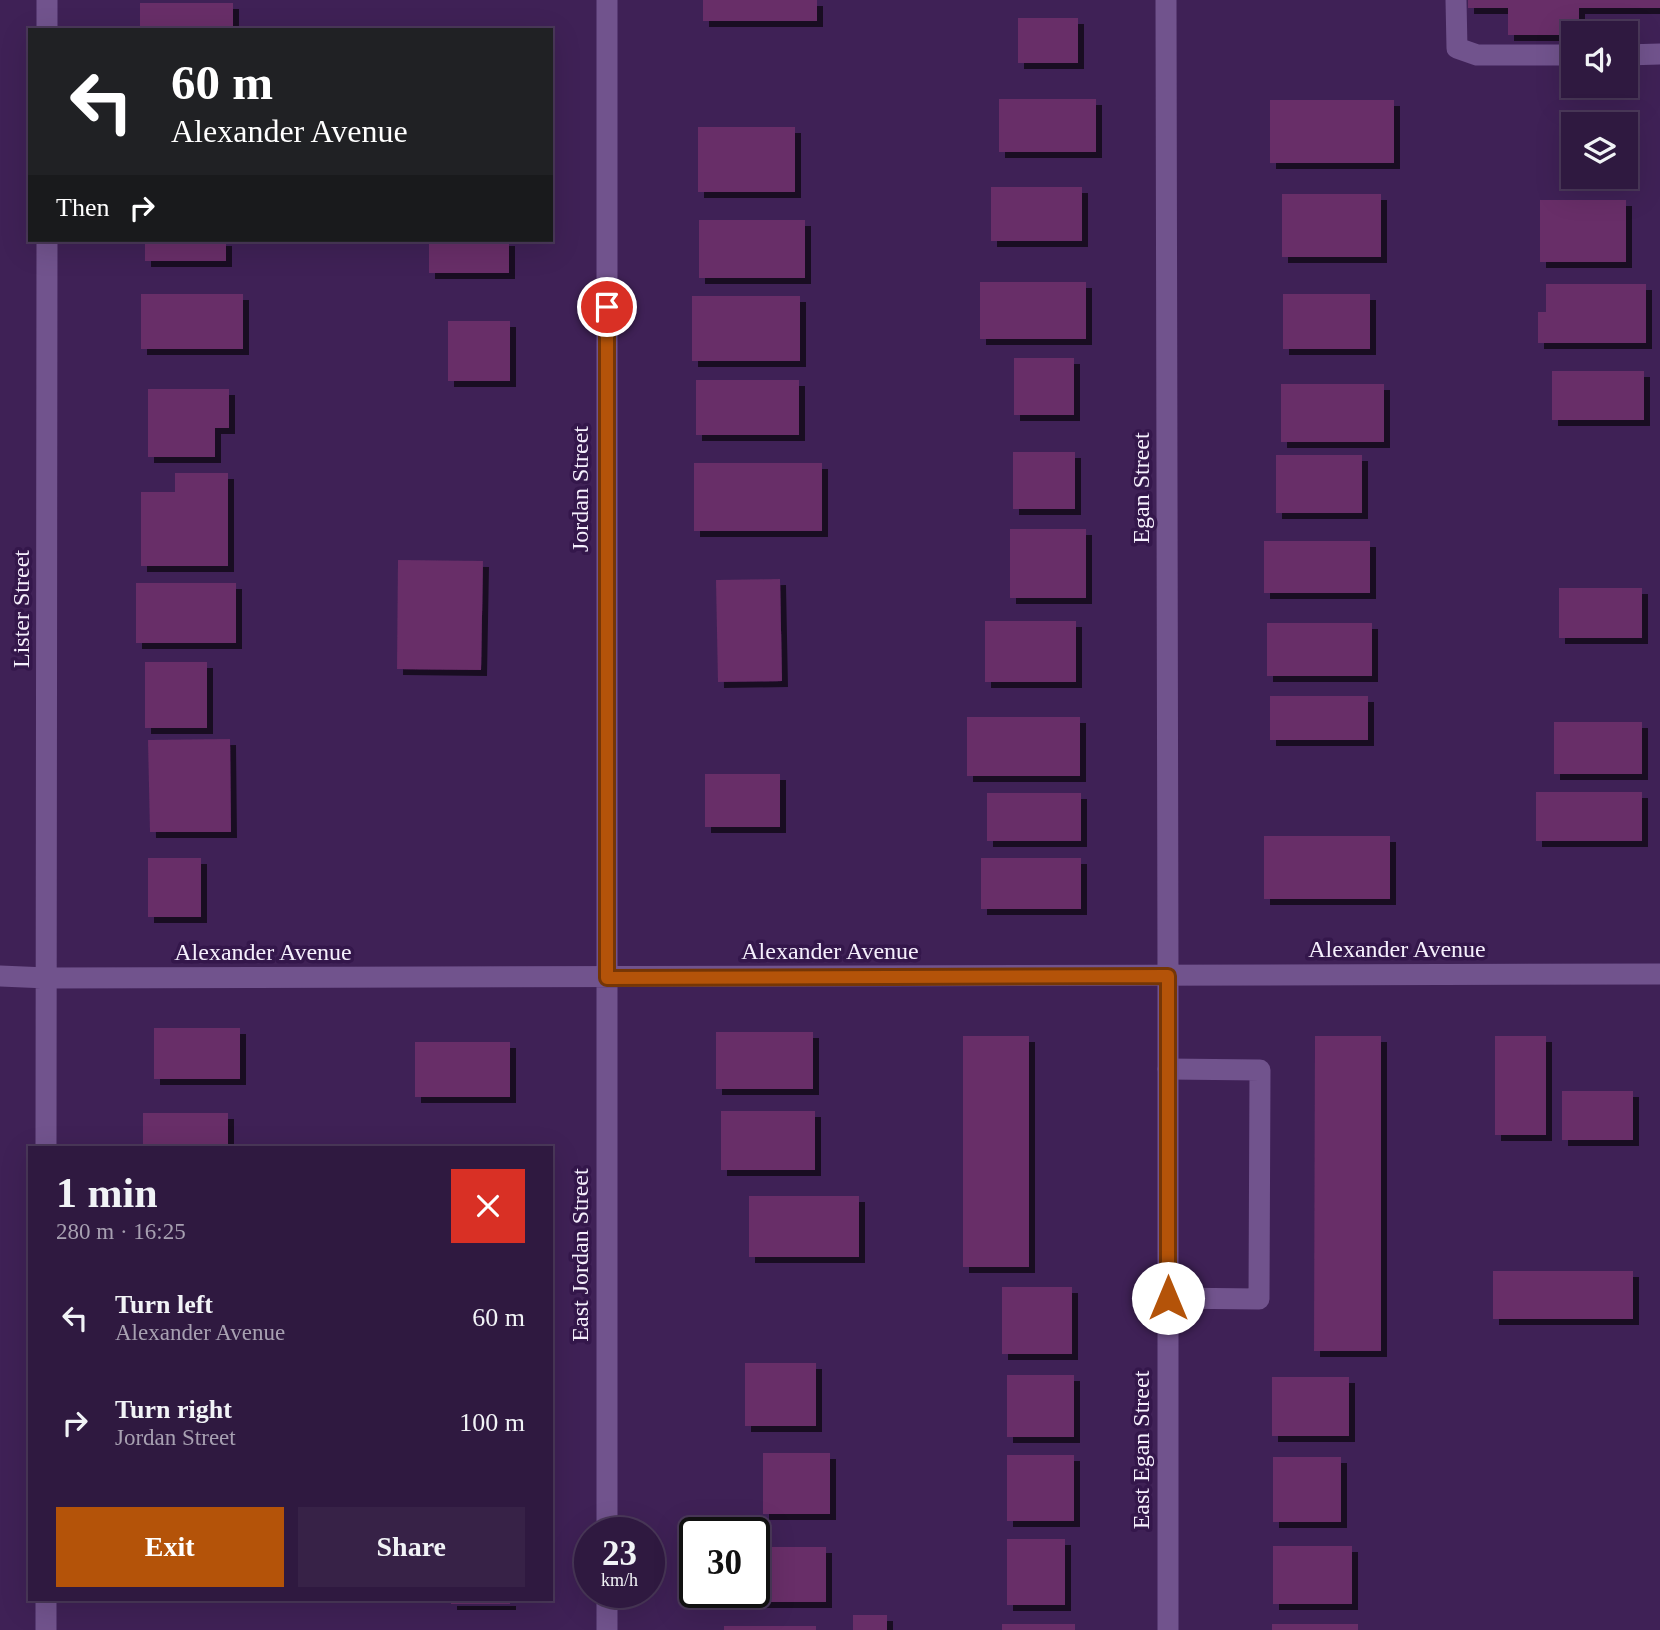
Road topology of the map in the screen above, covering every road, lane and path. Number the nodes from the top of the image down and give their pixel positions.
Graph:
1 (47, 0) edge
2 (607, 0) edge
3 (1166, 0) edge
4 (1456, 0) edge
5 (47, 28) edge
6 (1660, 54) edge
7 (1561, 55) edge
8 (1638, 55) edge
9 (47, 242) edge
10 (1660, 974) edge
11 (0, 976) edge
12 (1168, 976) junction
13 (47, 978) junction
14 (607, 978) junction
15 (1168, 1069) junction
16 (47, 1146) edge
17 (1168, 1298) junction
18 (607, 1517) edge
19 (46, 1601) edge
20 (607, 1608) edge
21 (46, 1630) edge
22 (607, 1630) edge
23 (1168, 1630) edge

1 - 5 street
2 - 14 street, Jordan Street
3 - 12 street, Egan Street
4 - 7 street
6 - 8 street
9 - 13 street, Lister Street
10 - 12 street, Alexander Avenue
11 - 13 street, Alexander Avenue
12 - 14 street, Alexander Avenue
12 - 15 street, East Egan Street
13 - 14 street, Alexander Avenue
13 - 16 street, Lister Street
14 - 18 street, East Jordan Street
15 - 17 street, East Egan Street
15 - 17 street
17 - 23 street, East Egan Street
19 - 21 street
20 - 22 street

